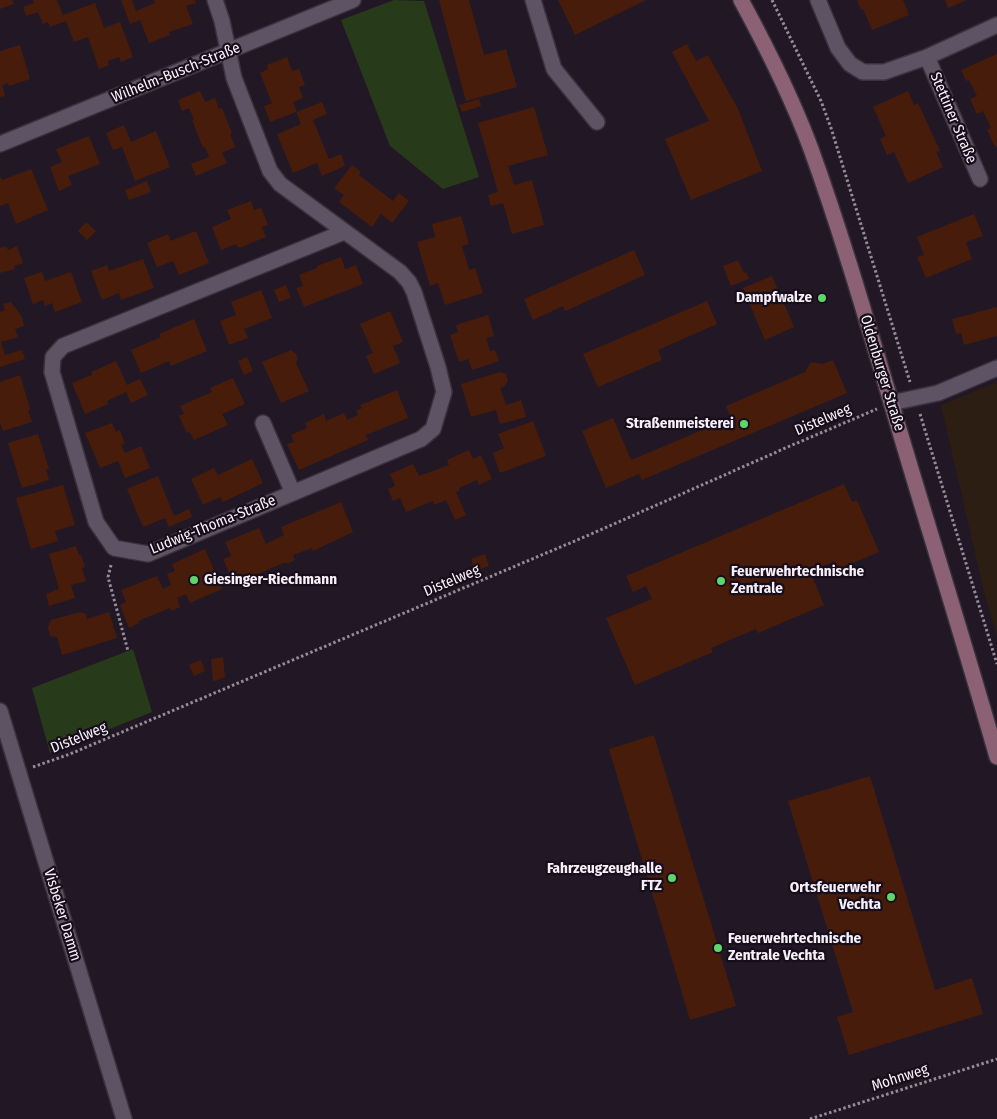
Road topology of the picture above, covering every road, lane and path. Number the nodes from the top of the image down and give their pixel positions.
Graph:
1 (215, 0) edge
2 (352, 0) edge
3 (533, 0) edge
4 (741, 0) edge
5 (772, 0) edge
6 (818, 0) edge
7 (997, 25) edge
8 (228, 52) junction
9 (927, 57) junction
10 (597, 122) dead end
11 (0, 144) edge
12 (980, 179) dead end
13 (344, 232) junction
14 (997, 368) edge
15 (916, 398) junction
16 (891, 403) junction
17 (263, 423) dead end
18 (293, 493) junction
19 (114, 548) junction
20 (128, 651) dead end
21 (997, 664) edge
22 (0, 711) edge
23 (997, 757) edge
24 (18, 772) junction
25 (997, 1059) edge
26 (124, 1119) edge
27 (810, 1119) edge

1 - 8 street, Ludwig-Thoma-Straße
2 - 8 street, Wilhelm-Busch-Straße
3 - 10 street
4 - 16 main road, Oldenburger Straße
5 - 15 path
6 - 9 street
7 - 9 street
8 - 11 street, Wilhelm-Busch-Straße
8 - 13 street, Ludwig-Thoma-Straße
9 - 12 street, Stettiner Straße
13 - 18 street, Ludwig-Thoma-Straße
13 - 19 street
14 - 15 street
15 - 16 street
15 - 21 path
16 - 23 main road, Oldenburger Straße
16 - 24 path, Distelweg
17 - 18 street
18 - 19 street, Ludwig-Thoma-Straße
19 - 20 path
22 - 24 street, Visbeker Damm
24 - 26 street, Visbeker Damm
25 - 27 path, Mohnweg

